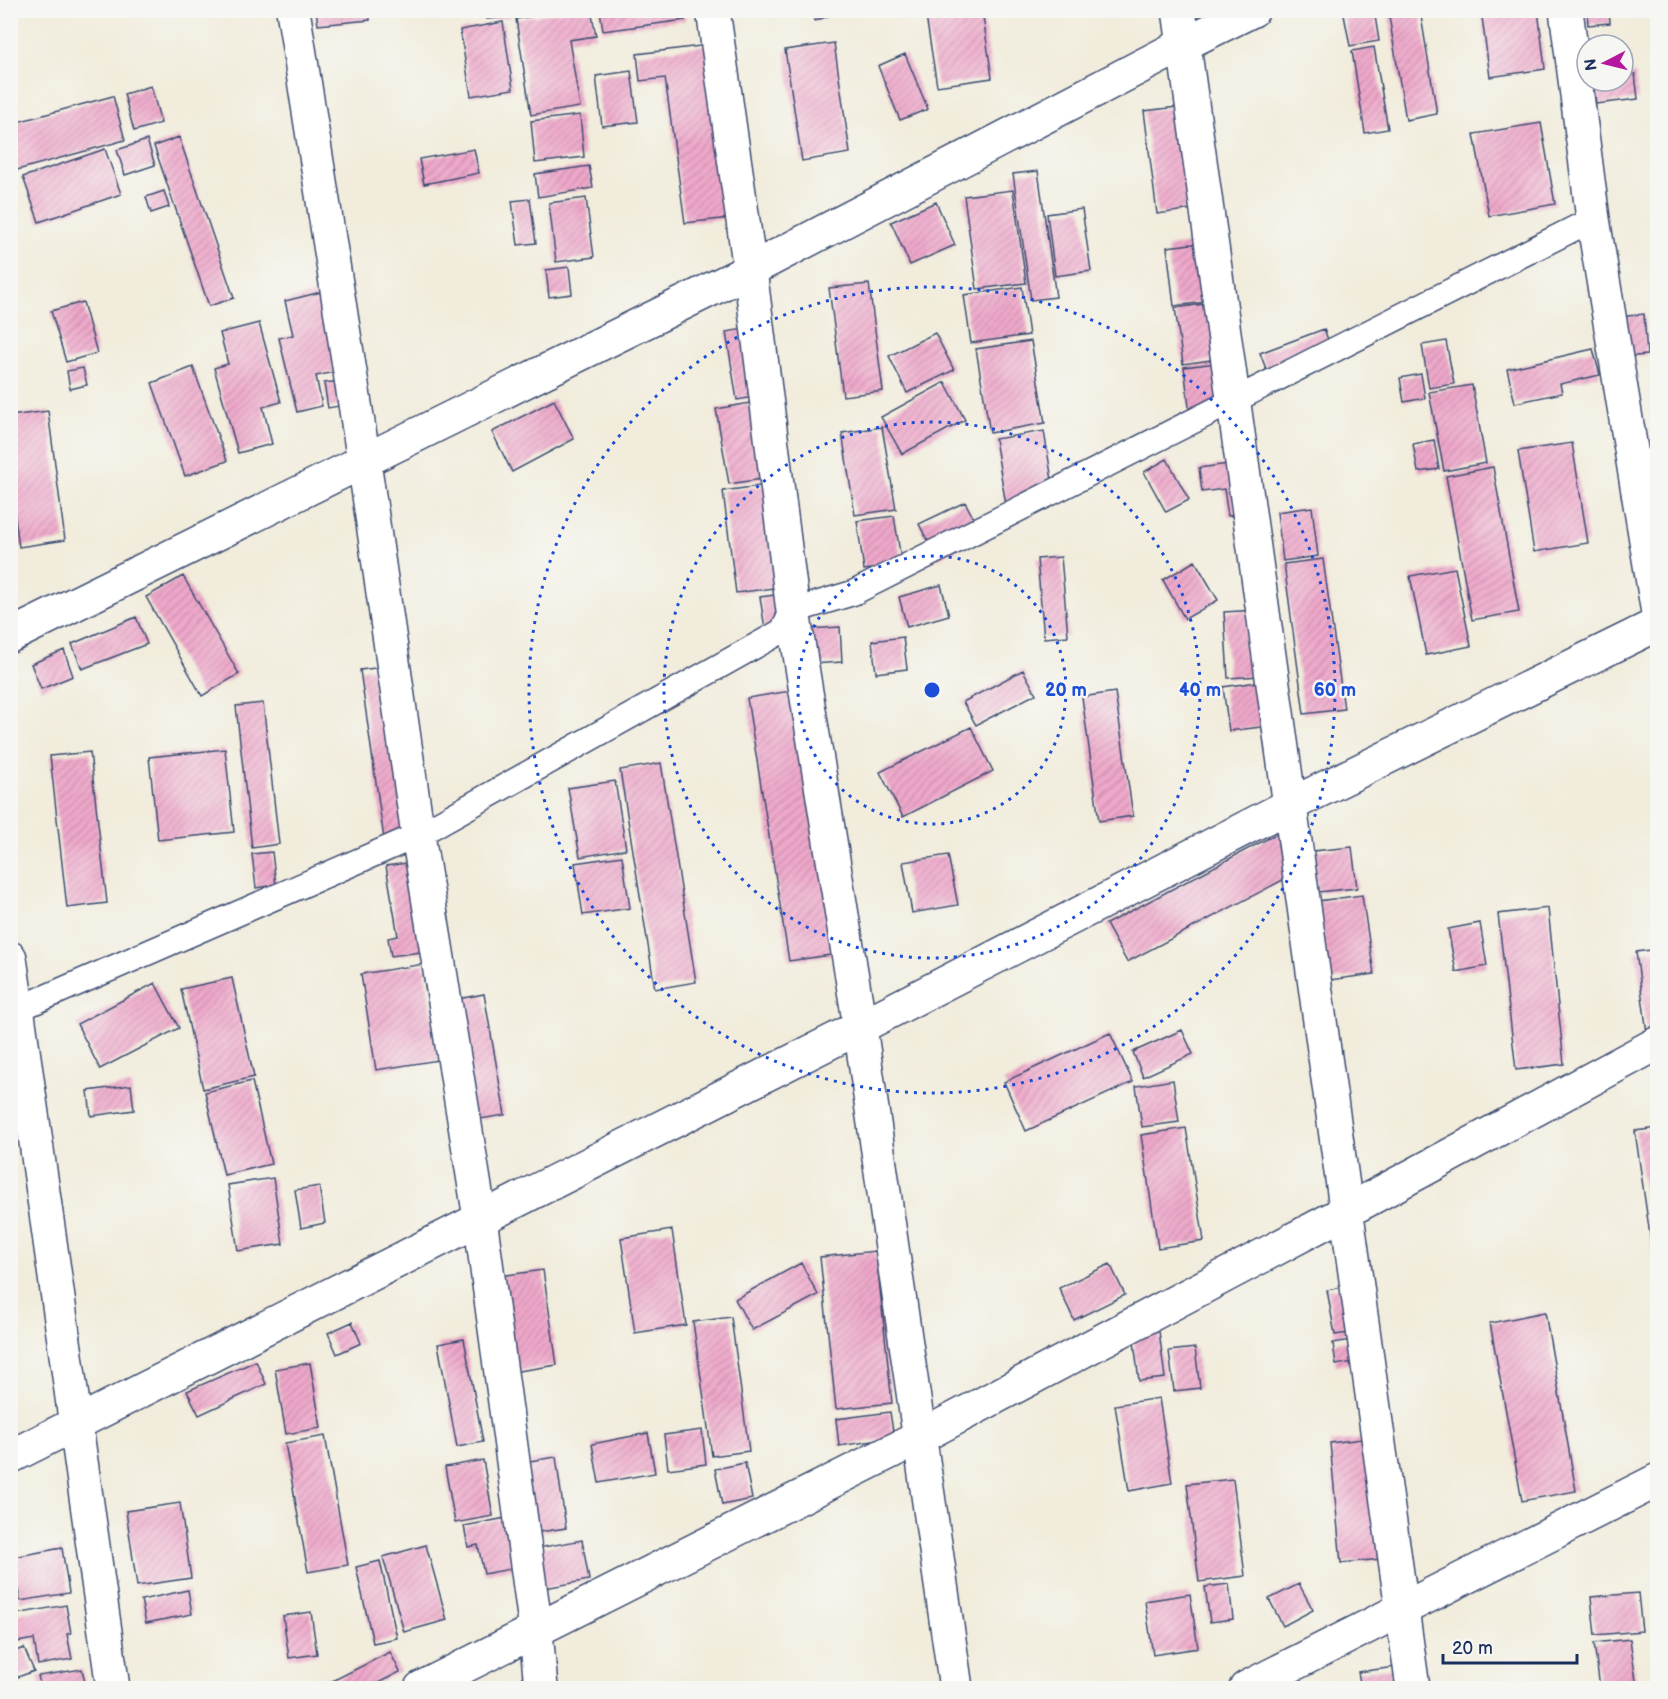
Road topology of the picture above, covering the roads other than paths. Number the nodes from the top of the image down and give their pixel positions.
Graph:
1 (293, 10) edge
2 (713, 10) edge
3 (1179, 10) edge
4 (1253, 10) edge
5 (1566, 10) edge
6 (1184, 44) junction
7 (1593, 219) junction
8 (750, 270) junction
9 (1234, 401) junction
10 (364, 461) junction
11 (794, 611) junction
12 (1658, 613) edge
13 (1658, 624) edge
14 (10, 636) edge
15 (1290, 805) junction
16 (418, 836) junction
17 (10, 958) edge
18 (16, 1010) junction
19 (860, 1027) junction
20 (1658, 1043) edge
21 (1347, 1211) junction
22 (480, 1218) junction
23 (77, 1421) junction
24 (920, 1437) junction
25 (10, 1456) edge
26 (1658, 1480) edge
27 (1402, 1608) junction
28 (536, 1631) junction
29 (113, 1689) edge
30 (422, 1689) edge
31 (541, 1689) edge
32 (956, 1689) edge
33 (1246, 1689) edge
34 (1413, 1689) edge

1 - 10 street
2 - 8 street
3 - 6 street
4 - 6 street
5 - 7 street
6 - 8 street
6 - 9 street
7 - 9 lane
7 - 12 street
8 - 10 street
8 - 11 street
9 - 11 lane
9 - 15 street
10 - 14 street
10 - 16 street
11 - 16 lane
11 - 19 street
13 - 15 street
15 - 19 street
15 - 21 street
16 - 18 lane
16 - 22 street
17 - 18 street
18 - 23 street
19 - 22 street
19 - 24 street
20 - 21 street
21 - 24 street
21 - 27 street
22 - 23 street
22 - 28 street
23 - 25 street
23 - 29 street
24 - 28 street
24 - 32 street
26 - 27 street
27 - 33 street
27 - 34 street
28 - 30 street
28 - 31 street

